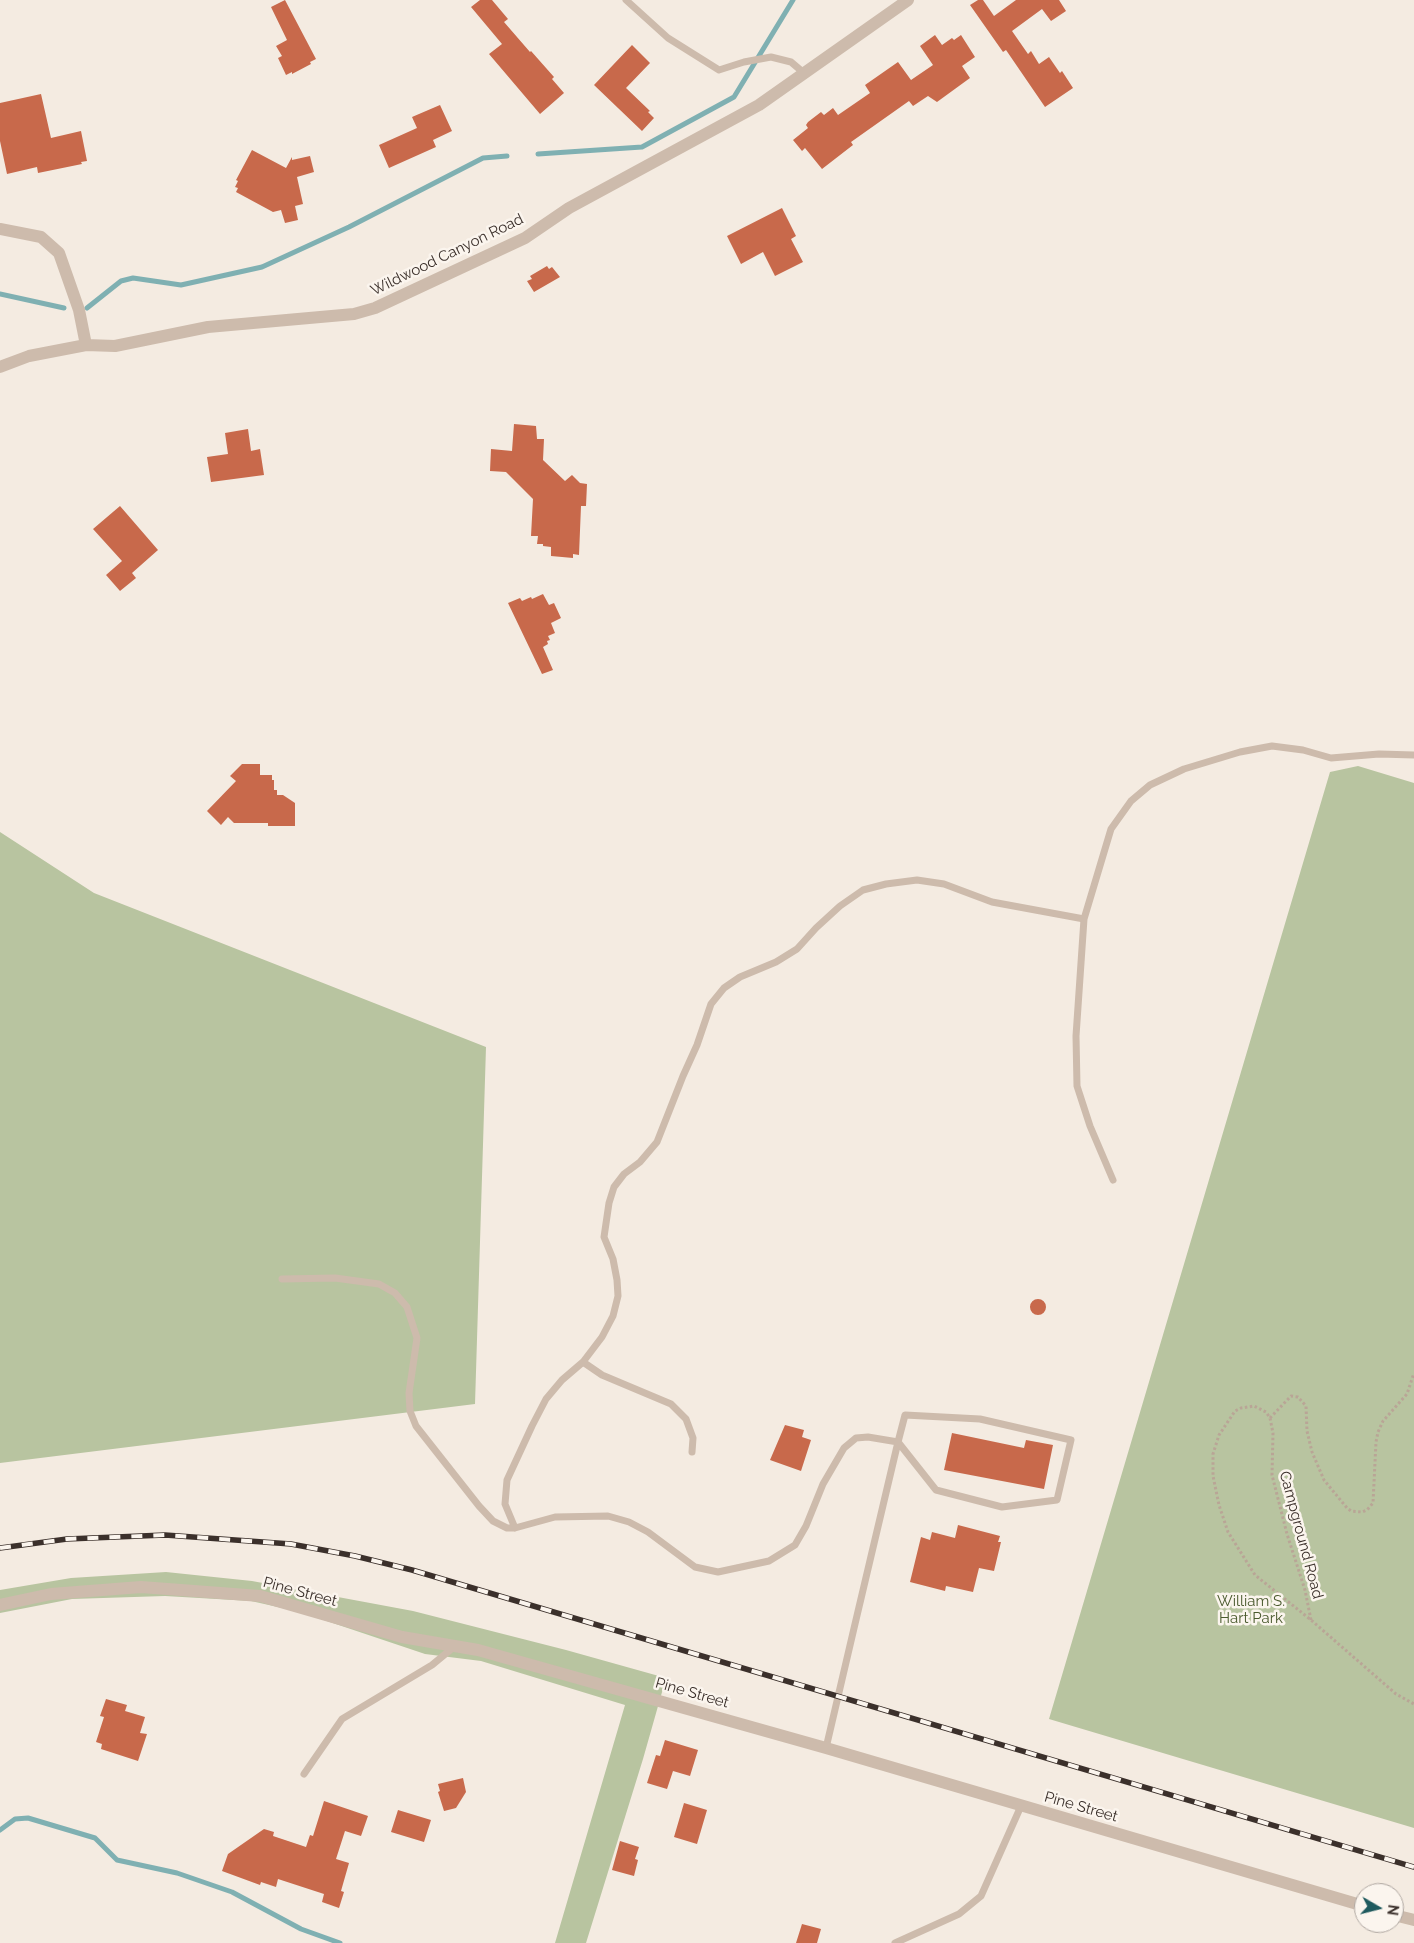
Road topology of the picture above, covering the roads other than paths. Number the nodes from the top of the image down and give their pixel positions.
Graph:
1 (626, 0) edge
2 (908, 0) edge
3 (804, 73) junction
4 (0, 229) edge
5 (86, 345) junction
6 (0, 367) edge
7 (1414, 755) edge
8 (1084, 919) junction
9 (1113, 1180) dead end
10 (282, 1279) dead end
11 (583, 1362) junction
12 (898, 1442) junction
13 (692, 1452) dead end
14 (515, 1528) junction
15 (0, 1605) edge
16 (455, 1646) junction
17 (826, 1748) junction
18 (304, 1774) dead end
19 (1021, 1806) junction
20 (1354, 1903) edge
21 (895, 1943) edge

1 - 3 lane
2 - 3 street, Wildwood Canyon Road
3 - 5 street, Wildwood Canyon Road
4 - 5 street
5 - 6 street, Wildwood Canyon Road
7 - 8 lane
8 - 9 lane
8 - 11 lane
10 - 14 lane
11 - 13 lane
11 - 14 lane
12 - 12 lane
12 - 14 lane
12 - 17 lane
15 - 16 street, Pine Street
16 - 17 street, Pine Street
16 - 18 lane
17 - 19 street, Pine Street
19 - 20 street, Pine Street
19 - 21 lane

